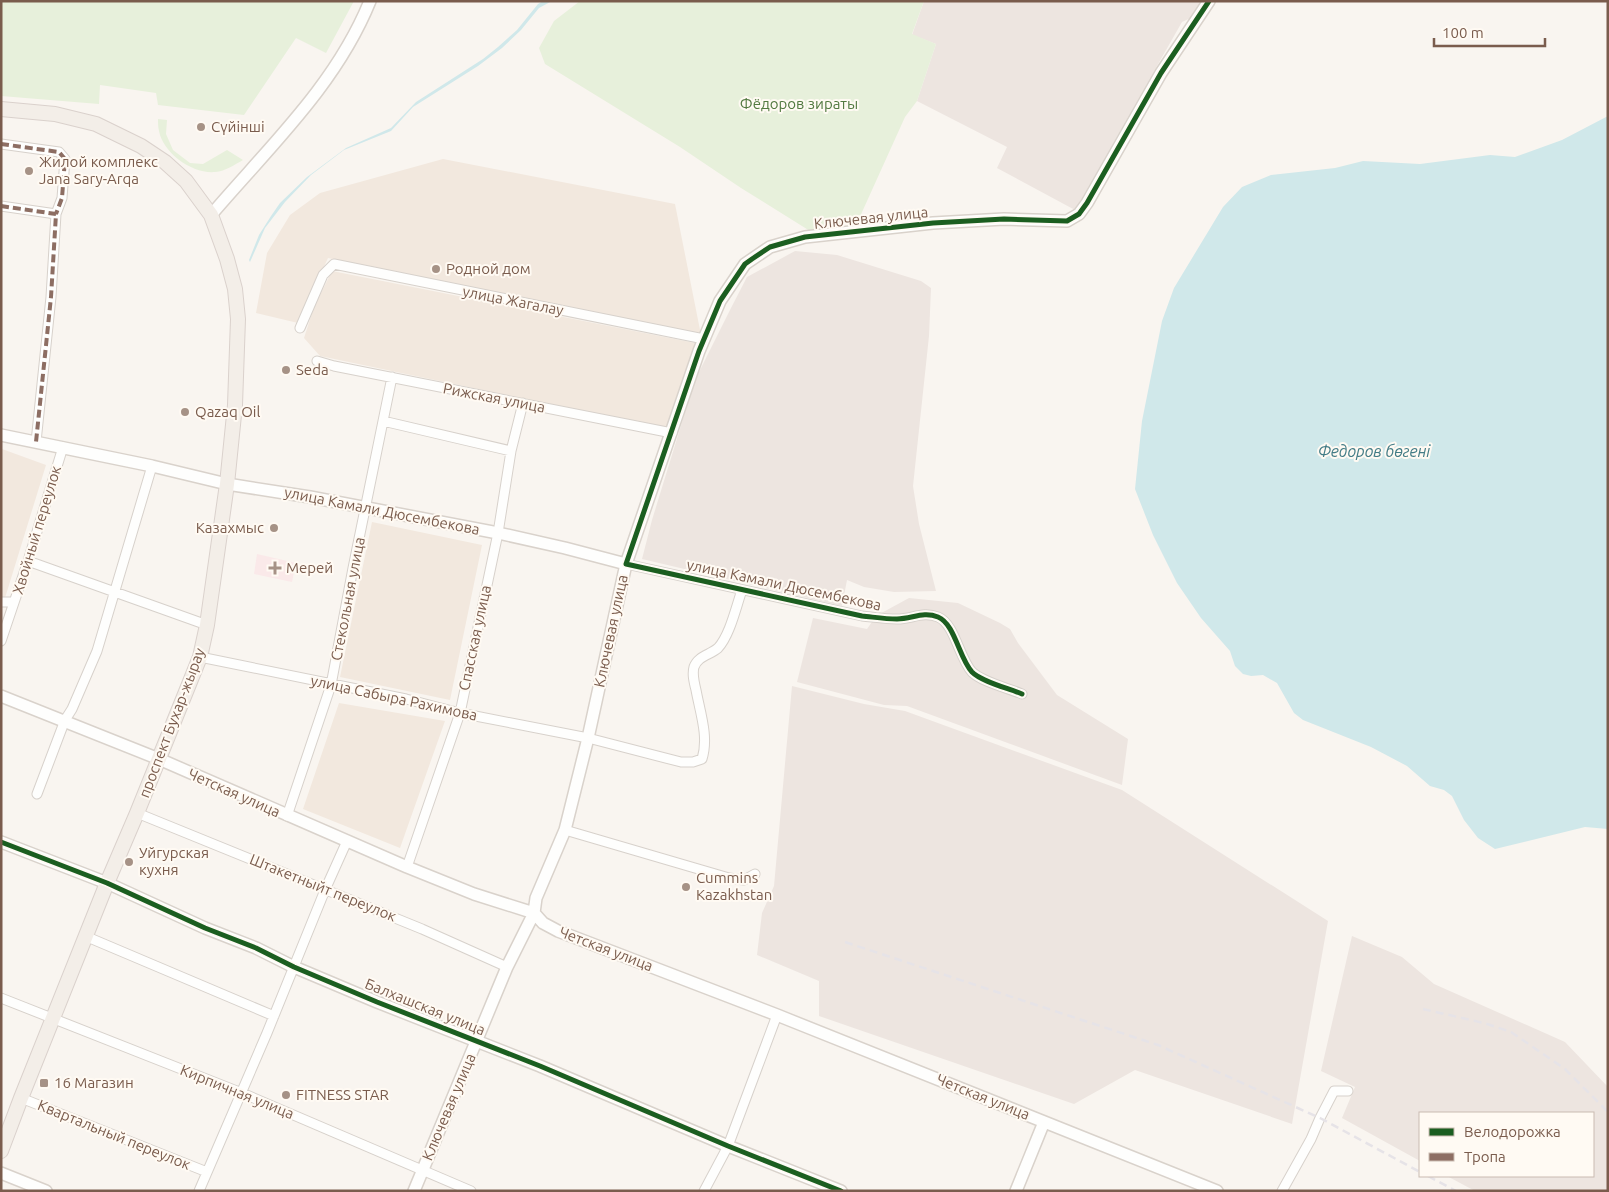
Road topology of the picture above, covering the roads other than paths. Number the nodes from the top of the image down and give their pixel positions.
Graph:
1 (370, 1) edge
2 (1209, 1) edge
3 (1, 109) edge
4 (1, 144) edge
5 (1, 206) edge
6 (56, 214) junction
7 (211, 215) junction
8 (300, 328) dead end
9 (704, 339) junction
10 (317, 361) dead end
11 (392, 377) junction
12 (523, 403) junction
13 (382, 422) junction
14 (672, 433) junction
15 (1, 435) edge
16 (36, 442) junction
17 (63, 447) junction
18 (511, 450) junction
19 (152, 466) junction
20 (227, 484) junction
21 (365, 507) junction
22 (498, 533) junction
23 (28, 561) junction
24 (626, 564) junction
25 (742, 590) junction
26 (116, 592) junction
27 (1, 602) edge
28 (14, 602) junction
29 (207, 625) junction
30 (1, 641) edge
31 (200, 657) junction
32 (332, 685) junction
33 (1022, 694) dead end
34 (1, 696) edge
35 (460, 713) junction
36 (65, 720) junction
37 (588, 738) junction
38 (158, 759) junction
39 (37, 794) dead end
40 (137, 813) junction
41 (287, 816) junction
42 (565, 830) junction
43 (347, 841) junction
44 (1, 842) edge
45 (407, 867) junction
46 (755, 874) dead end
47 (107, 883) junction
48 (325, 890) junction
49 (534, 913) junction
50 (86, 936) junction
51 (294, 967) junction
52 (507, 967) junction
53 (1, 998) edge
54 (777, 1015) junction
55 (274, 1016) junction
56 (54, 1018) junction
57 (477, 1041) junction
58 (1348, 1091) dead end
59 (242, 1093) junction
60 (20, 1098) junction
61 (1044, 1122) junction
62 (728, 1146) junction
63 (1, 1151) edge
64 (422, 1170) junction
65 (207, 1172) junction
66 (1, 1173) edge
67 (46, 1191) edge
68 (199, 1191) edge
69 (414, 1191) edge
70 (471, 1191) edge
71 (704, 1191) edge
72 (841, 1191) edge
73 (1017, 1191) edge
74 (1217, 1191) edge
75 (1282, 1191) edge

1 - 7 street
2 - 9 street, Ключевая улица
3 - 7 main road, проспект Бухар-жырау
4 - 6 street
5 - 6 street
6 - 16 street
7 - 20 main road, проспект Бухар-жырау
8 - 9 street, улица Жагалау
9 - 14 street, Ключевая улица
10 - 11 street, Рижская улица
11 - 12 street, Рижская улица
11 - 13 street, Стекольная улица
12 - 14 street, Рижская улица
12 - 18 street, Спасская улица
13 - 18 street
13 - 21 street, Стекольная улица
14 - 24 street, Ключевая улица
15 - 16 street, улица Камали Дюсембекова
16 - 17 street, улица Камали Дюсембекова
17 - 19 street, улица Камали Дюсембекова
17 - 23 street, Хвойный переулок
18 - 22 street, Спасская улица
19 - 20 street, улица Камали Дюсембекова
19 - 26 street
20 - 21 street, улица Камали Дюсембекова
20 - 29 main road, проспект Бухар-жырау
21 - 22 street, улица Камали Дюсембекова
21 - 32 street, Стекольная улица
22 - 24 street, улица Камали Дюсембекова
22 - 35 street, Спасская улица
23 - 26 street
23 - 28 street, Хвойный переулок
24 - 25 street, улица Камали Дюсембекова
24 - 37 street, Ключевая улица
25 - 33 street, улица Камали Дюсембекова
25 - 37 street, улица Сабыра Рахимова
26 - 29 street
26 - 36 street
27 - 28 street
28 - 30 street, Хвойный переулок
29 - 31 main road, проспект Бухар-жырау
31 - 32 street, улица Сабыра Рахимова
31 - 38 main road, проспект Бухар-жырау
32 - 35 street, улица Сабыра Рахимова
32 - 41 street, Стекольная улица
34 - 36 street, Четская улица
35 - 37 street, улица Сабыра Рахимова
35 - 45 street, Спасская улица
36 - 38 street, Четская улица
36 - 39 street
37 - 42 street, Ключевая улица
38 - 40 main road, проспект Бухар-жырау
38 - 41 street, Четская улица
40 - 47 main road, проспект Бухар-жырау
40 - 48 street, Штакетныйт переулок
41 - 43 street, Четская улица
42 - 46 street
42 - 49 street, Ключевая улица
43 - 45 street, Четская улица
43 - 48 street
44 - 47 street, Балхашская улица
45 - 49 street, Четская улица
47 - 50 main road, проспект Бухар-жырау
47 - 51 street, Балхашская улица
48 - 51 street
48 - 52 street, Штакетныйт переулок
49 - 52 street, Ключевая улица
49 - 54 street, Четская улица
50 - 55 street
50 - 56 main road, проспект Бухар-жырау
51 - 55 street
51 - 57 street, Балхашская улица
52 - 57 street, Ключевая улица
53 - 56 street, Кирпичная улица
54 - 61 street, Четская улица
54 - 62 street
55 - 59 street
56 - 59 street, Кирпичная улица
56 - 60 main road, проспект Бухар-жырау
57 - 62 street, Балхашская улица
57 - 64 street, Ключевая улица
58 - 75 street
59 - 64 street, Кирпичная улица
59 - 65 street
60 - 63 main road, проспект Бухар-жырау
60 - 65 street, Квартальный переулок
61 - 73 street
61 - 74 street, Четская улица
62 - 71 street
62 - 72 street, Балхашская улица
64 - 69 street, Ключевая улица
64 - 70 street, Кирпичная улица
65 - 68 street
66 - 67 street

